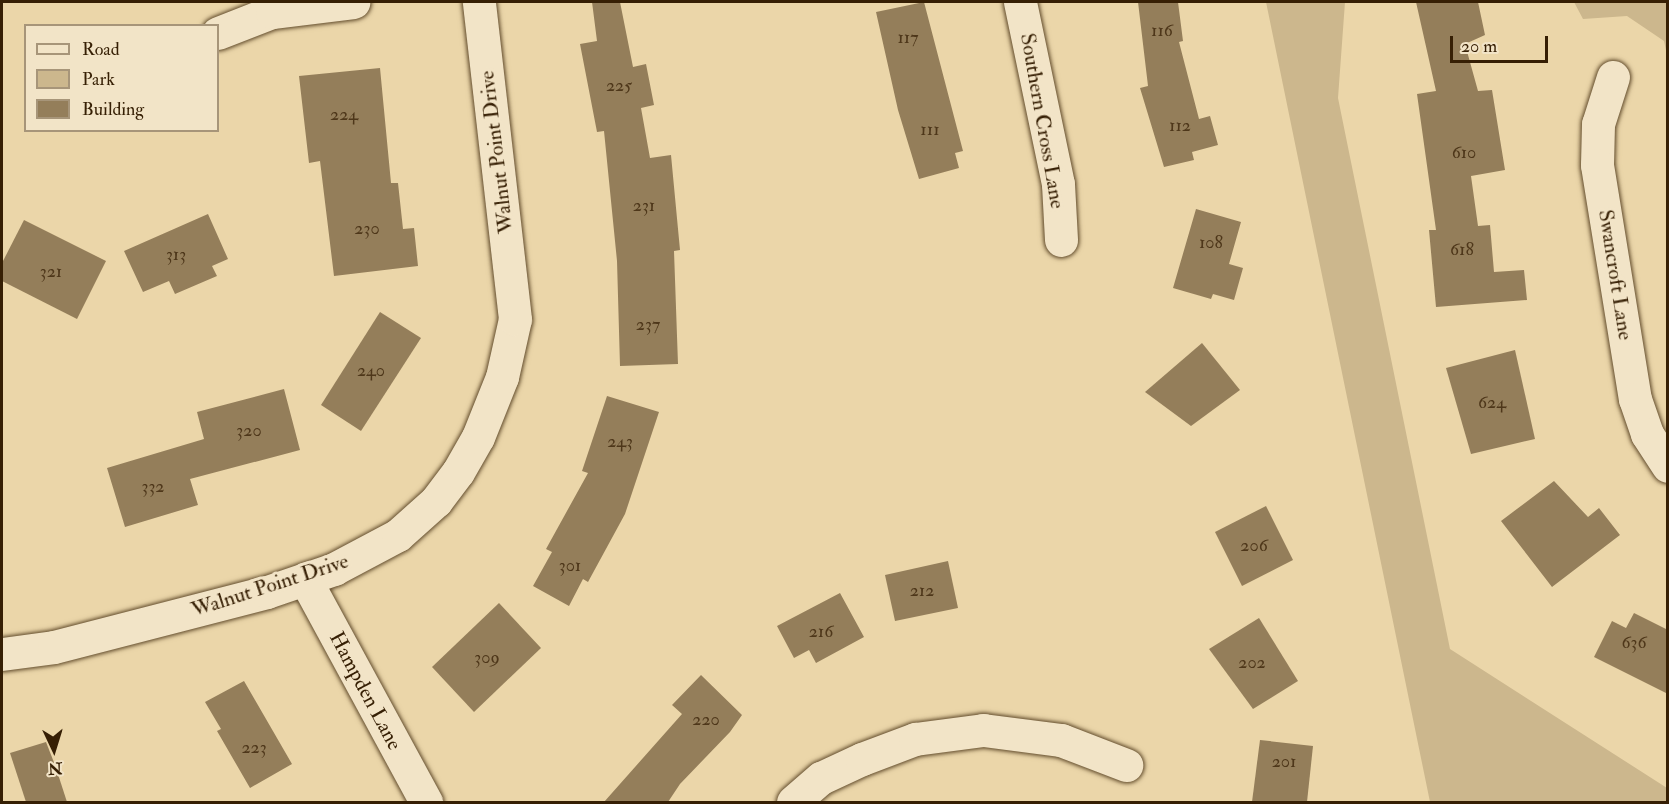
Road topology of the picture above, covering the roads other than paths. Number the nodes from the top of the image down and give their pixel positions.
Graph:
1 (353, 2) edge
2 (479, 2) edge
3 (1020, 2) edge
4 (219, 33) edge
5 (1612, 77) dead end
6 (1061, 240) dead end
7 (1668, 466) edge
8 (305, 579) junction
9 (2, 654) edge
10 (1126, 765) dead end
11 (426, 802) edge
12 (793, 802) edge

1 - 4 street
2 - 8 street, Walnut Point Drive
3 - 6 street, Southern Cross Lane
5 - 7 street, Swancroft Lane
8 - 9 street, Walnut Point Drive
8 - 11 street, Hampden Lane
10 - 12 street

